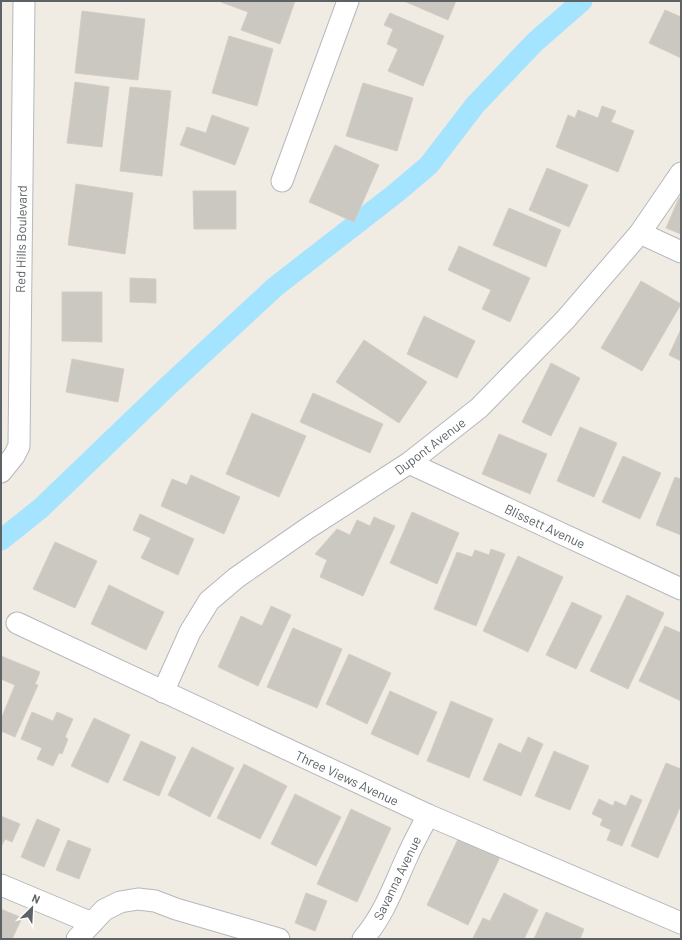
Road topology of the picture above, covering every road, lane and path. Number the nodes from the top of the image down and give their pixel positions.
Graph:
1 (24, 1) edge
2 (348, 1) edge
3 (681, 173) edge
4 (282, 181) dead end
5 (640, 233) junction
6 (681, 252) edge
7 (409, 463) junction
8 (1, 472) edge
9 (681, 589) edge
10 (17, 624) dead end
11 (164, 692) junction
12 (428, 815) junction
13 (1, 885) edge
14 (92, 923) junction
15 (681, 923) edge
16 (77, 939) edge
17 (279, 939) edge
18 (363, 939) edge

1 - 8 street, Red Hills Boulevard
2 - 4 street
3 - 5 street, Dupont Avenue
5 - 6 street
5 - 7 street, Dupont Avenue
7 - 9 street, Blissett Avenue
7 - 11 street, Dupont Avenue
10 - 11 street, Three Views Avenue
11 - 12 street, Three Views Avenue
12 - 15 street, Three Views Avenue
12 - 18 street, Savanna Avenue
13 - 14 street
14 - 16 street
14 - 17 street

